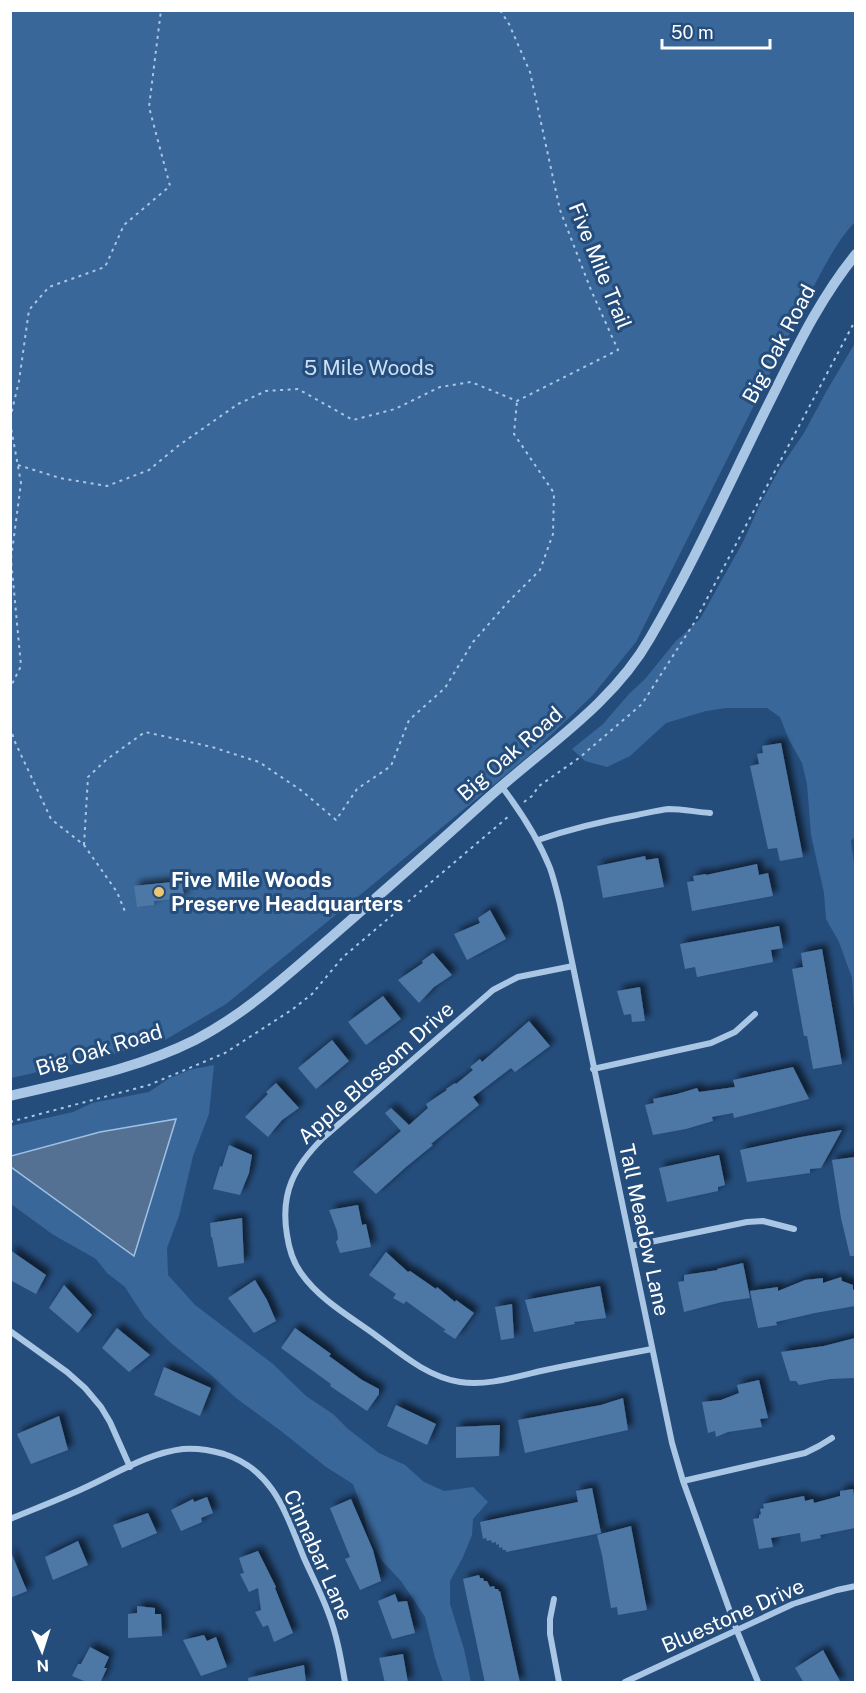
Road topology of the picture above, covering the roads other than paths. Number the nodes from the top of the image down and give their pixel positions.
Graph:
1 (855, 254) edge
2 (502, 787) junction
3 (710, 813) dead end
4 (538, 840) junction
5 (573, 966) junction
6 (755, 1014) dead end
7 (593, 1068) junction
8 (10, 1096) edge
9 (794, 1229) dead end
10 (630, 1246) junction
11 (10, 1331) edge
12 (652, 1349) junction
13 (832, 1438) dead end
14 (130, 1467) junction
15 (683, 1481) junction
16 (10, 1520) edge
17 (855, 1586) edge
18 (554, 1599) dead end
19 (737, 1631) junction
20 (345, 1683) edge
21 (559, 1683) edge
22 (625, 1683) edge
23 (758, 1683) edge

1 - 2 street, Big Oak Road
2 - 4 street, Tall Meadow Lane
2 - 8 street, Big Oak Road
3 - 4 street
4 - 5 street, Tall Meadow Lane
5 - 7 street, Tall Meadow Lane
5 - 12 street, Apple Blossom Drive
6 - 7 street
7 - 10 street, Tall Meadow Lane
9 - 10 street
10 - 12 street, Tall Meadow Lane
11 - 14 street
12 - 15 street, Tall Meadow Lane
13 - 15 street
14 - 16 street, Cinnabar Lane
14 - 20 street, Cinnabar Lane
15 - 19 street, Tall Meadow Lane
17 - 19 street, Bluestone Drive
18 - 21 street
19 - 22 street, Bluestone Drive
19 - 23 street, Tall Meadow Lane

